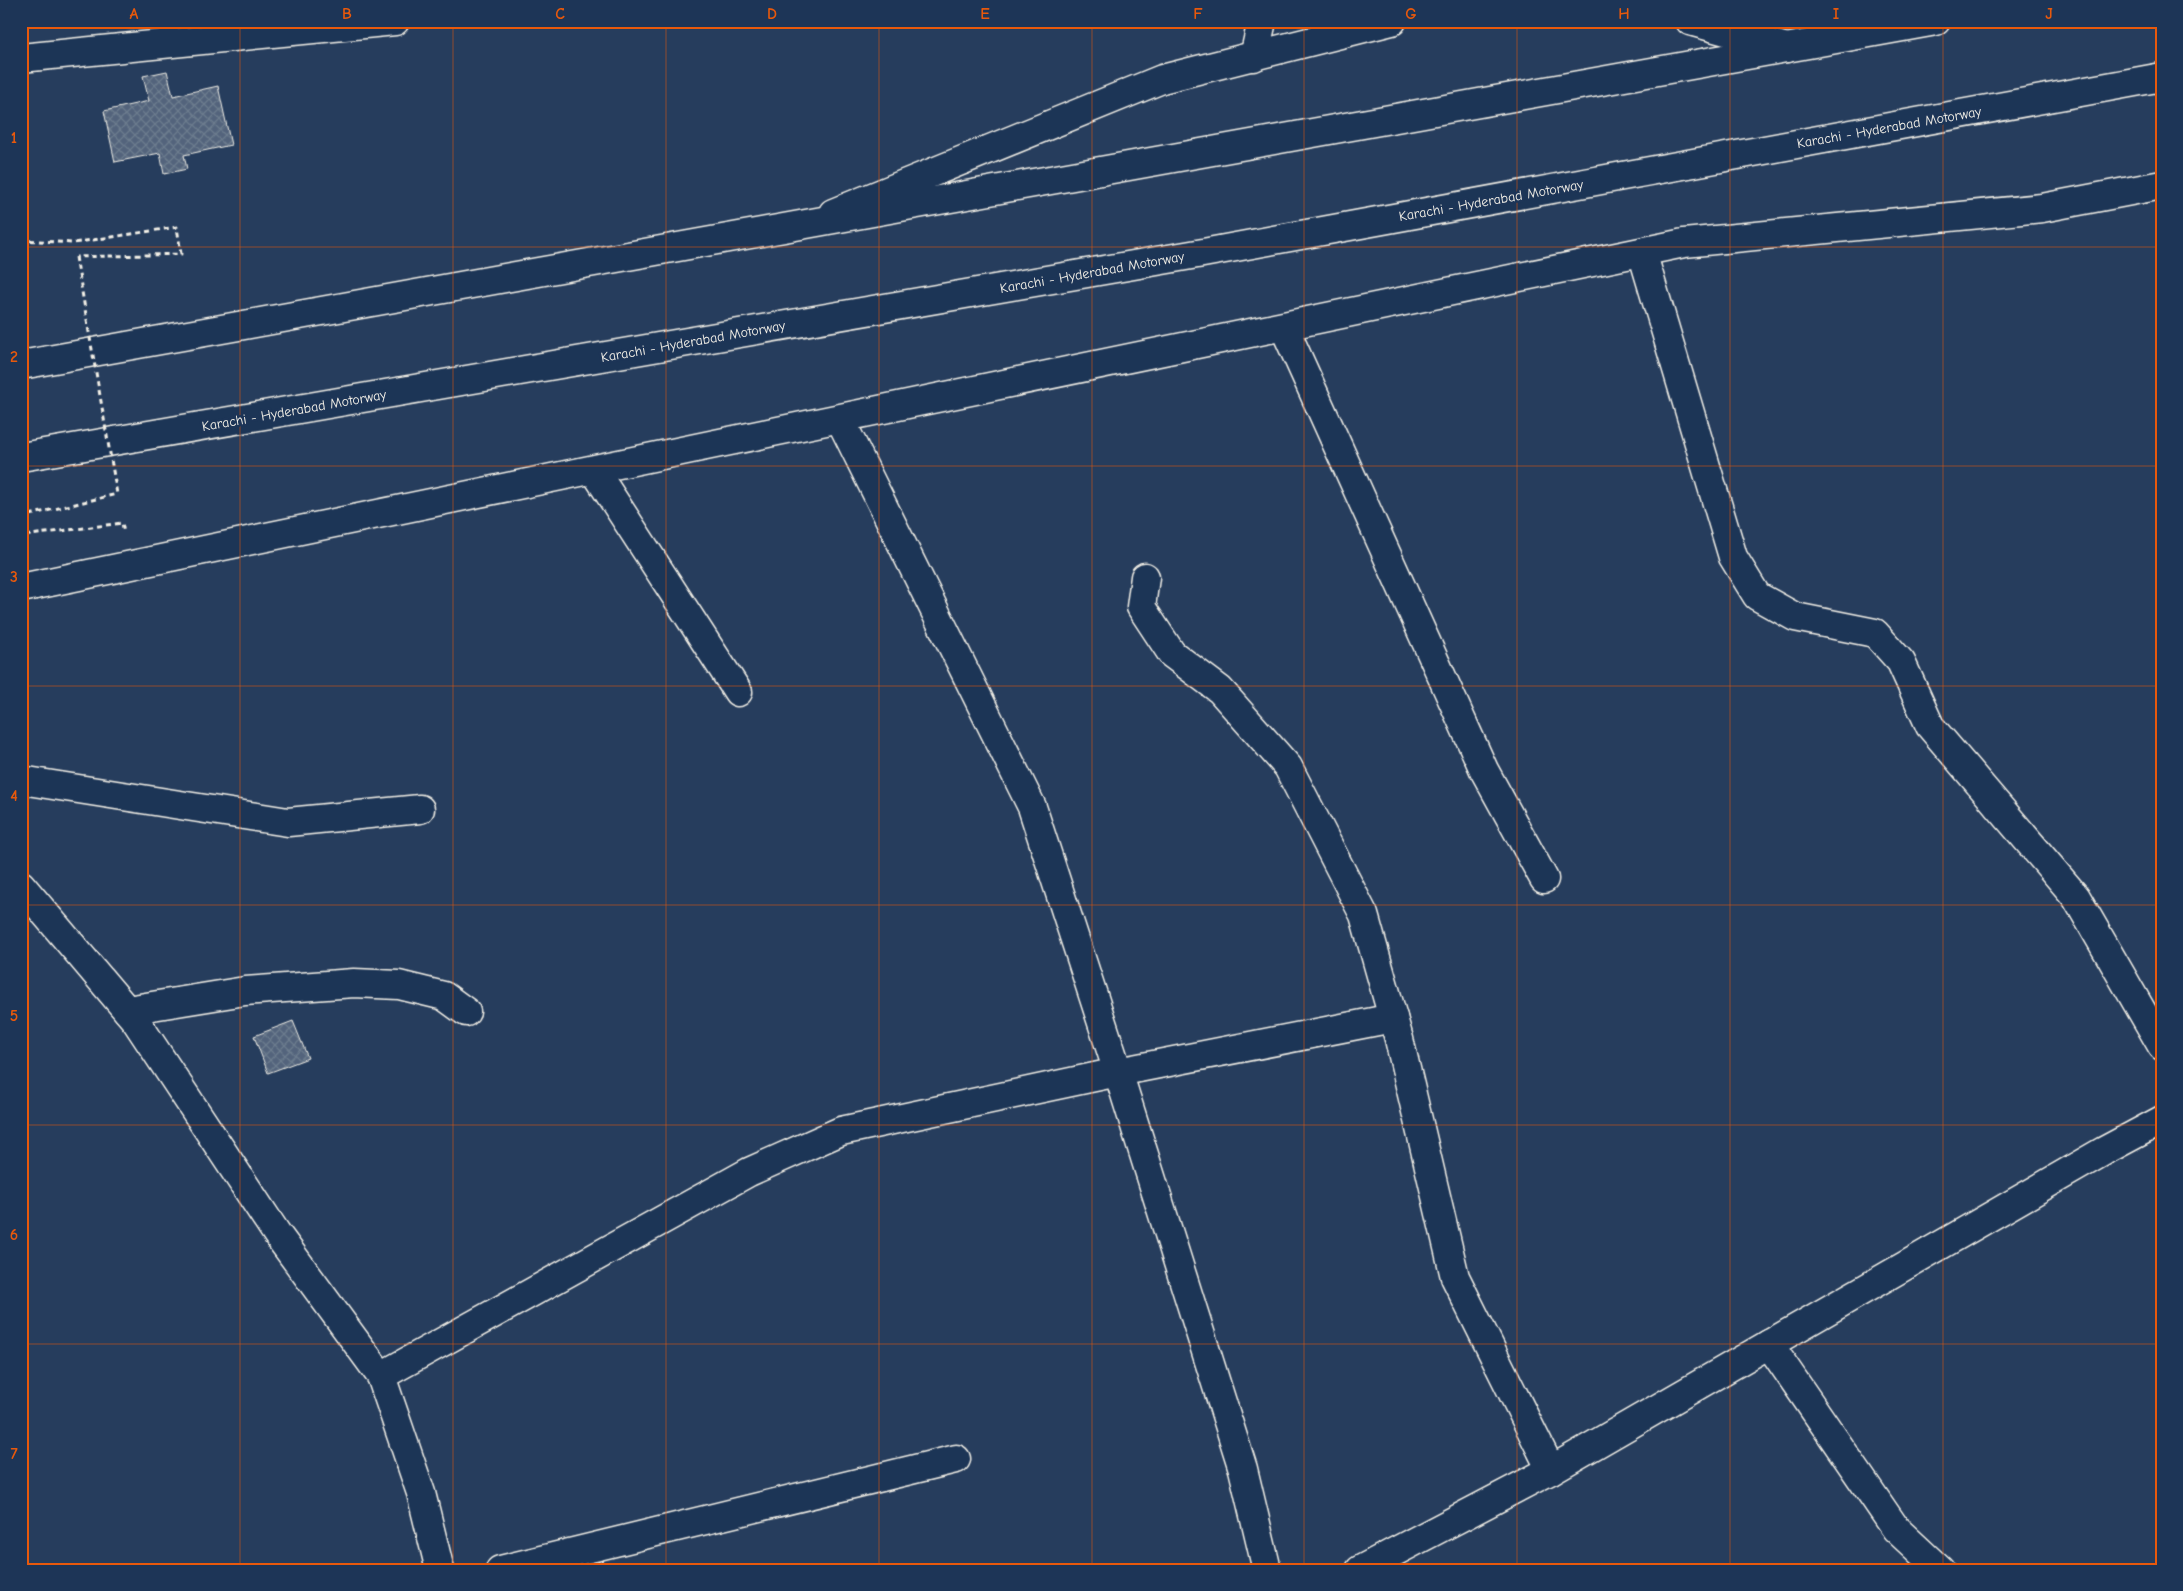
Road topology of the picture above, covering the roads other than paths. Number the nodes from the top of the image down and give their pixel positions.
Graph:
1 (395, 21) edge
2 (1262, 21) edge
3 (1392, 21) edge
4 (1690, 21) edge
5 (1936, 21) edge
6 (1787, 48) junction
7 (1254, 57) junction
8 (21, 58) edge
9 (2162, 77) edge
10 (2162, 185) edge
11 (801, 226) junction
12 (1642, 252) junction
13 (1284, 327) junction
14 (21, 365) edge
15 (840, 419) junction
16 (21, 457) edge
17 (594, 470) junction
18 (1145, 577) dead end
19 (21, 588) edge
20 (738, 692) dead end
21 (21, 780) edge
22 (420, 808) dead end
23 (1544, 879) dead end
24 (21, 885) edge
25 (127, 1010) junction
26 (466, 1012) dead end
27 (1393, 1018) junction
28 (2162, 1046) edge
29 (1118, 1072) junction
30 (2162, 1120) edge
31 (1769, 1344) junction
32 (381, 1376) junction
33 (956, 1459) dead end
34 (1551, 1470) junction
35 (440, 1570) edge
36 (500, 1570) edge
37 (1267, 1570) edge
38 (1360, 1570) edge
39 (1940, 1570) edge

1 - 8 main road
2 - 7 main road
3 - 7 main road
4 - 6 main road
5 - 6 main road
6 - 11 main road
7 - 11 main road
9 - 16 main road, Karachi - Hyderabad Motorway
10 - 12 main road
11 - 14 main road
12 - 13 main road
12 - 28 main road
13 - 15 main road
13 - 23 main road
15 - 17 main road
15 - 29 main road
17 - 19 main road
17 - 20 main road
18 - 27 main road
21 - 22 main road
24 - 25 main road
25 - 26 main road
25 - 32 main road
27 - 29 main road
27 - 34 main road
29 - 32 main road
29 - 37 main road
30 - 31 main road
31 - 34 main road
31 - 39 main road
32 - 35 main road
33 - 36 main road
34 - 38 main road

